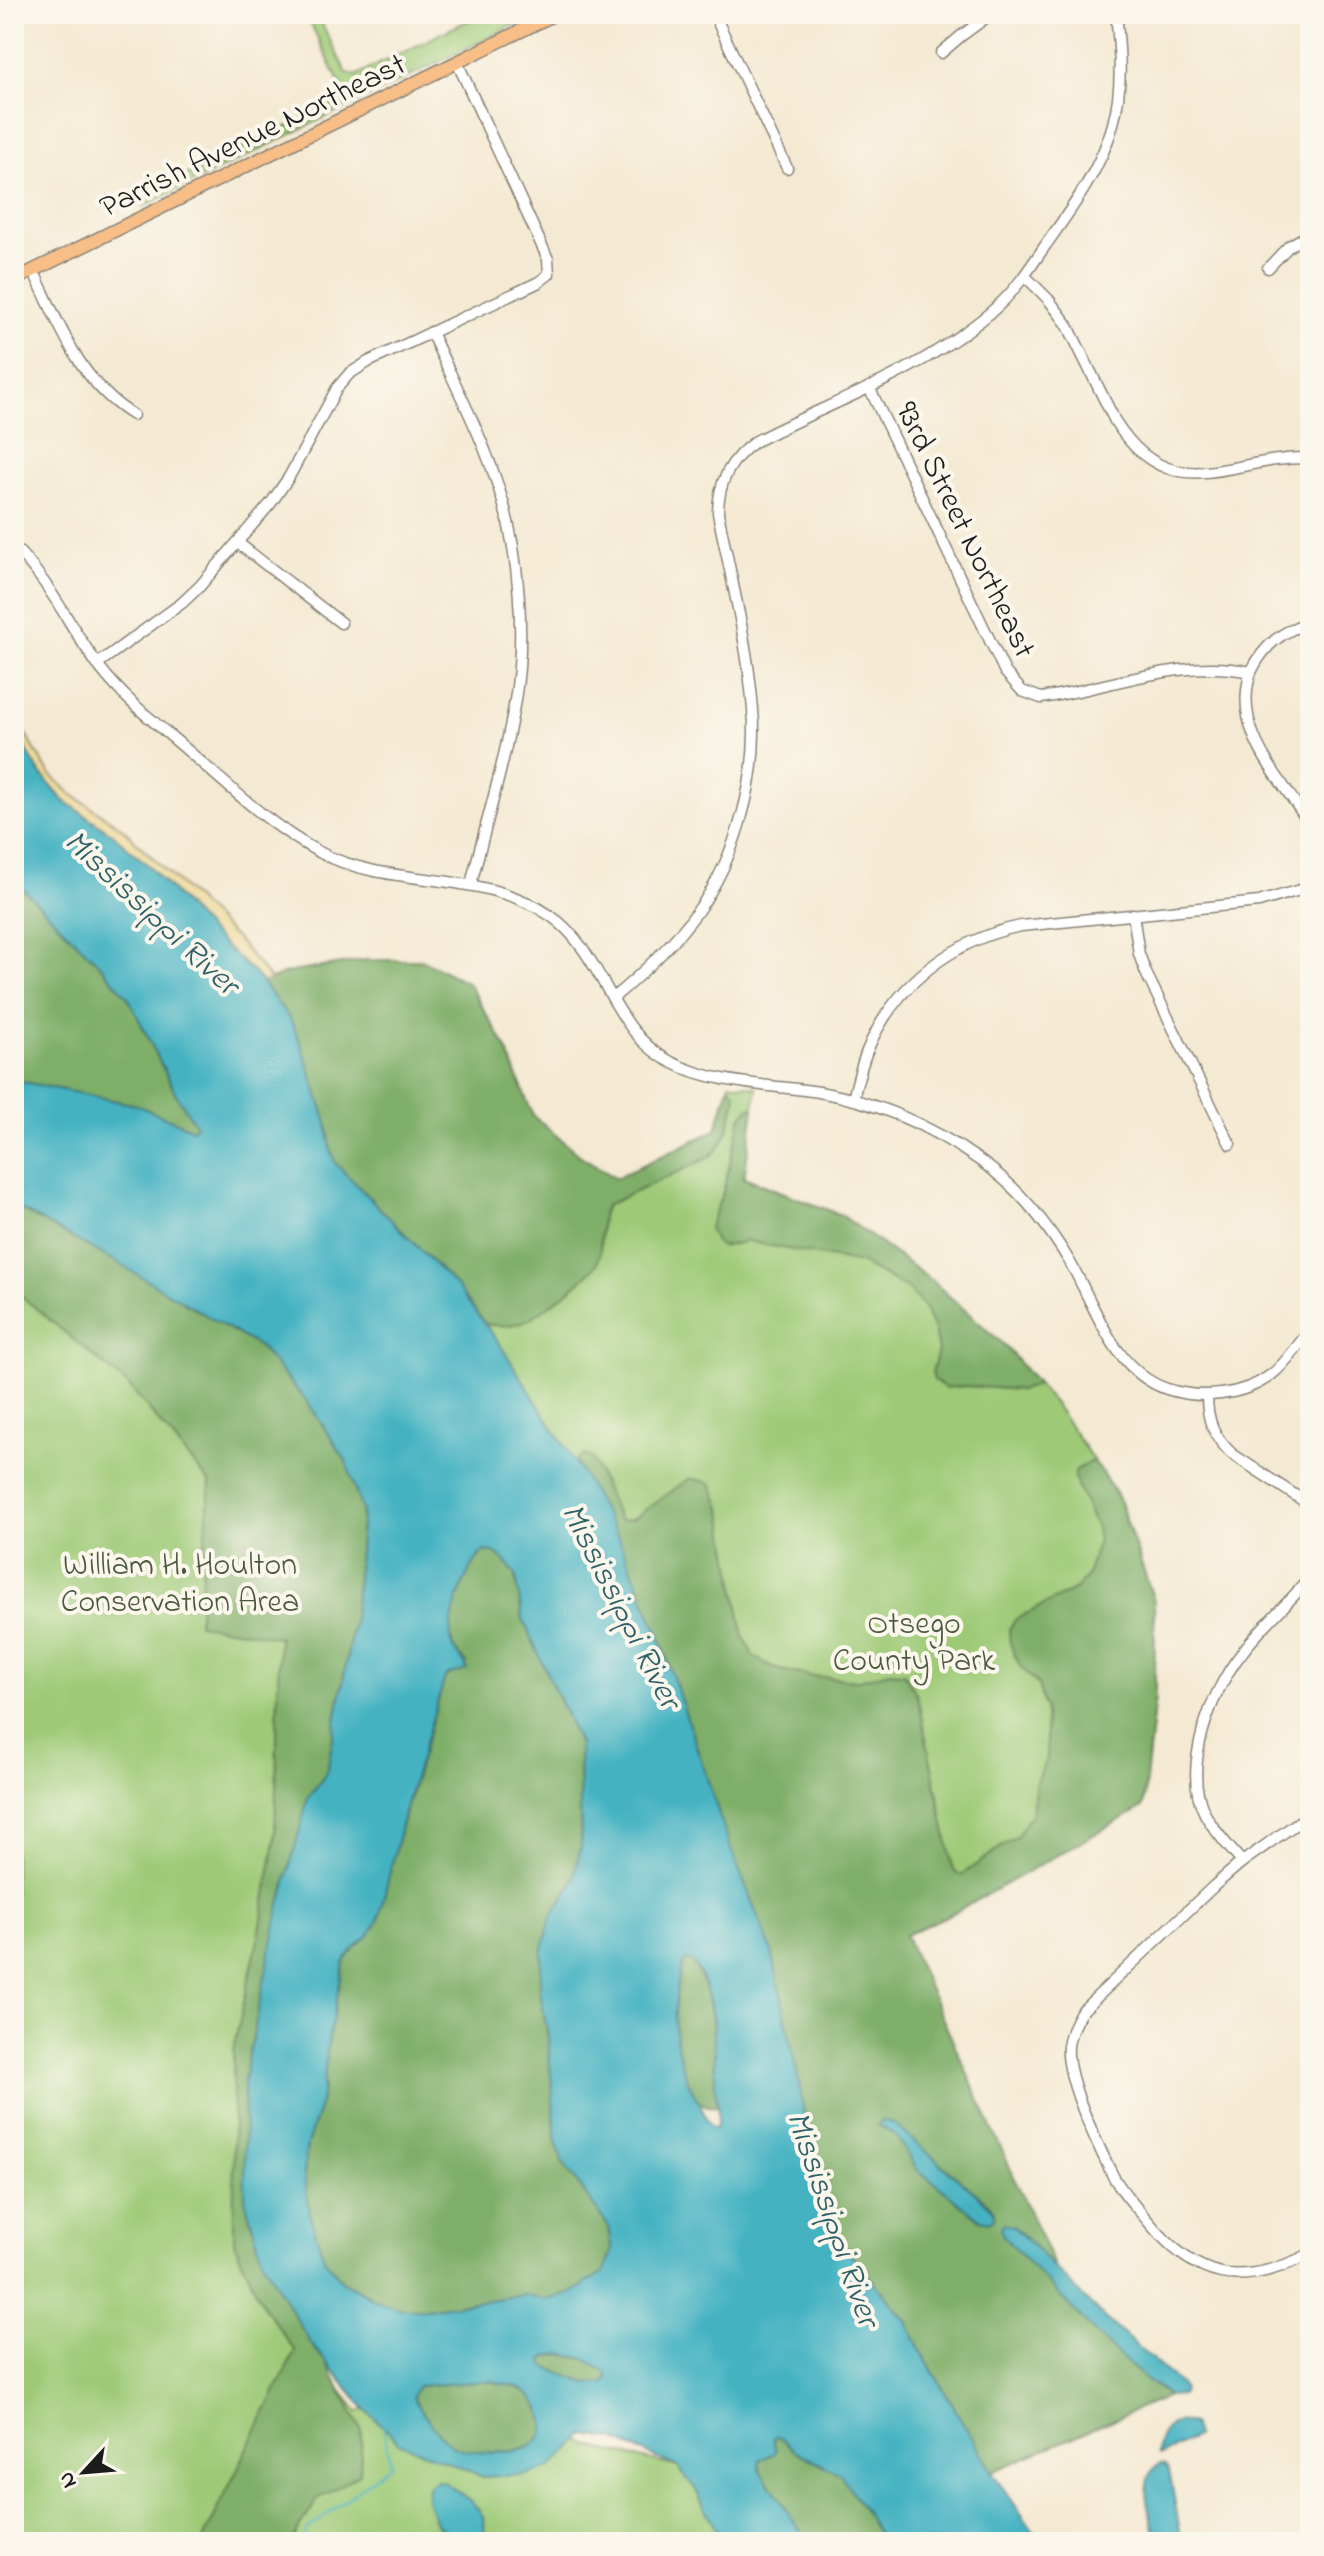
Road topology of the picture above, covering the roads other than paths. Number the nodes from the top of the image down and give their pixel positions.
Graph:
1 (555, 14) edge
2 (714, 14) edge
3 (991, 14) edge
4 (1116, 14) edge
5 (941, 53) dead end
6 (457, 62) junction
7 (787, 168) dead end
8 (1310, 234) edge
9 (1268, 268) dead end
10 (33, 270) junction
11 (1025, 276) junction
12 (14, 280) edge
13 (431, 332) junction
14 (869, 387) junction
15 (133, 415) dead end
16 (1310, 458) edge
17 (238, 543) junction
18 (14, 547) edge
19 (1310, 622) edge
20 (341, 623) dead end
21 (97, 664) junction
22 (1251, 672) junction
23 (1310, 825) edge
24 (471, 884) junction
25 (1310, 887) edge
26 (1133, 914) junction
27 (613, 998) junction
28 (853, 1099) junction
29 (1230, 1144) dead end
30 (1310, 1331) edge
31 (1207, 1395) junction
32 (1310, 1505) edge
33 (1310, 1577) edge
34 (1310, 1814) edge
35 (1242, 1862) junction
36 (1310, 2254) edge

1 - 6 main road, Parrish Avenue Northeast
2 - 7 street
3 - 5 street
4 - 11 street
6 - 10 main road, Parrish Avenue Northeast
6 - 13 street
8 - 9 street
10 - 12 main road, Parrish Avenue Northeast
10 - 15 street
11 - 14 street
11 - 16 street
13 - 17 street
13 - 24 street
14 - 22 street, 93rd Street Northeast
14 - 27 street
17 - 20 street
17 - 21 street
18 - 21 street
19 - 22 street
21 - 24 street
22 - 23 street
24 - 27 street
25 - 26 street
26 - 28 street
26 - 29 street
27 - 28 street
28 - 31 street
30 - 31 street
31 - 32 street
33 - 35 street
34 - 35 street
35 - 36 street

